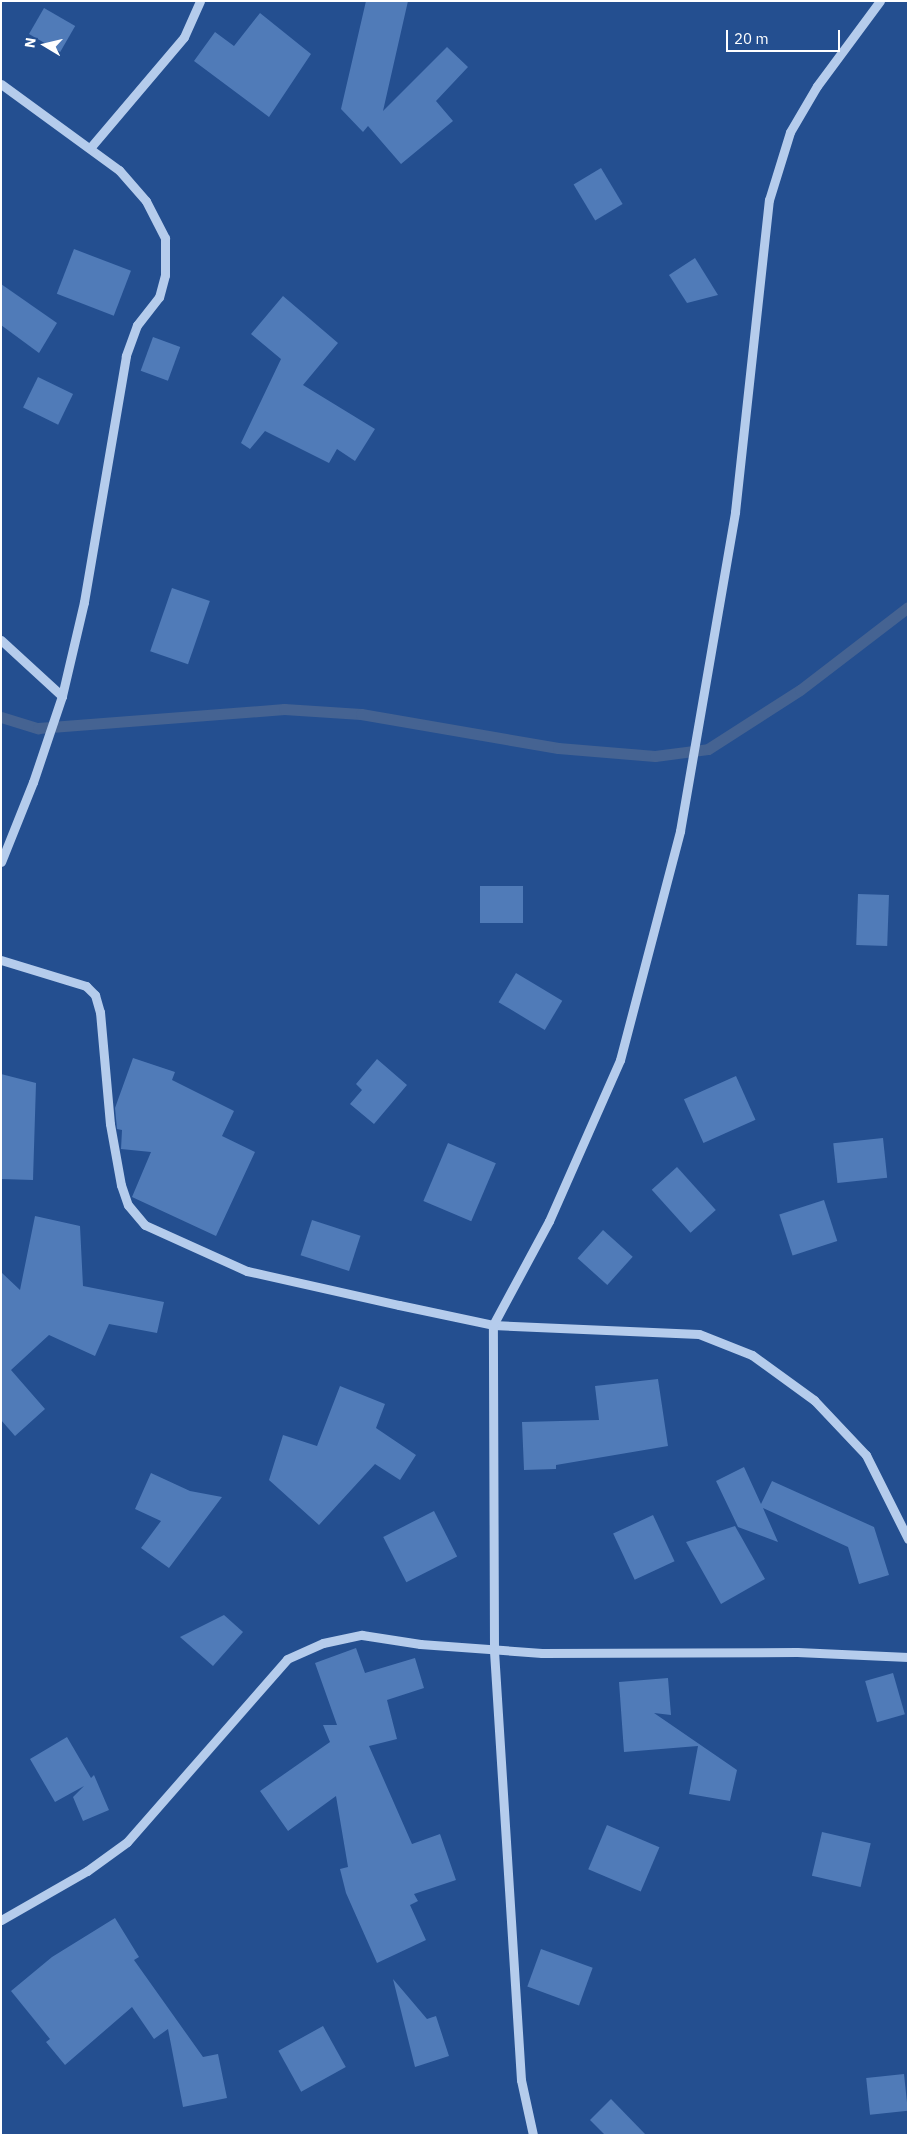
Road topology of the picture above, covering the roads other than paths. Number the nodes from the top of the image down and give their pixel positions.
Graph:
1 (200, 1) edge
2 (880, 1) edge
3 (1, 84) edge
4 (90, 148) junction
5 (1, 640) edge
6 (62, 696) junction
7 (1, 862) edge
8 (1, 960) edge
9 (493, 1325) junction
10 (908, 1539) edge
11 (494, 1647) junction
12 (908, 1657) edge
13 (1, 1920) edge
14 (533, 2135) edge

1 - 4 street
2 - 9 street
3 - 4 street
4 - 6 street
5 - 6 street
6 - 7 street
8 - 9 street
9 - 10 street
9 - 11 street
11 - 12 street
11 - 13 street
11 - 14 street

